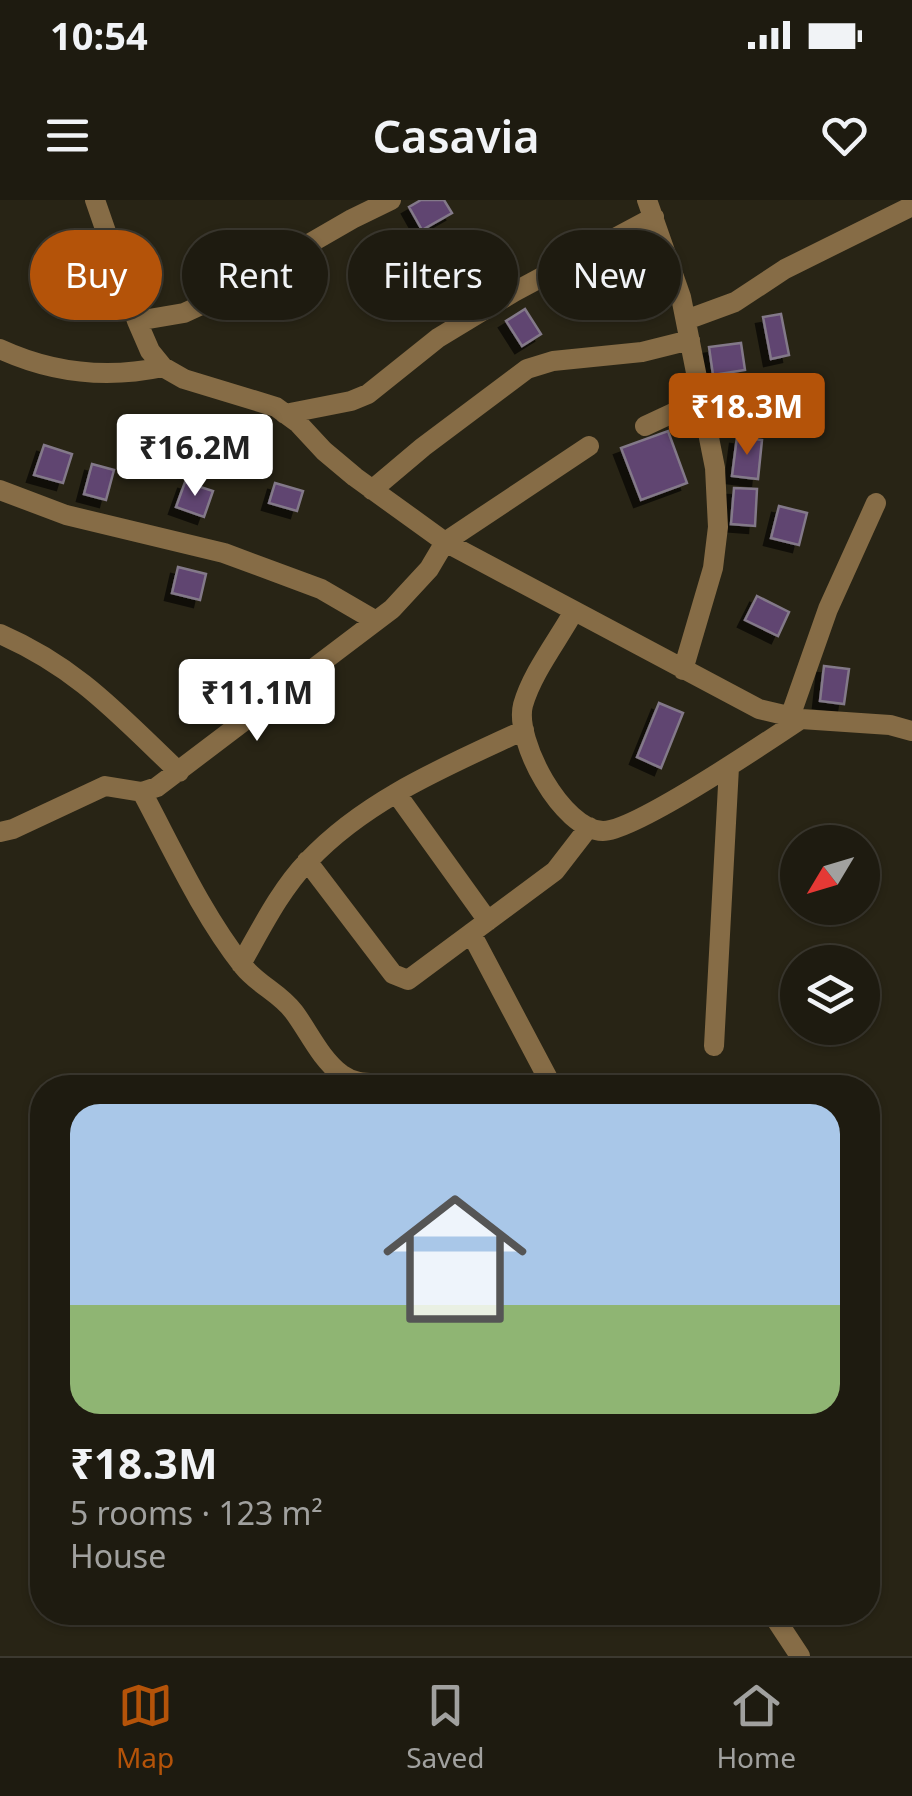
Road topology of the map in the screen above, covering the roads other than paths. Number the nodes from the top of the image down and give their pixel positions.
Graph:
1 (95, 200) edge
2 (391, 200) edge
3 (912, 206) edge
4 (651, 208) edge
5 (137, 321) junction
6 (688, 330) junction
7 (0, 348) edge
8 (162, 366) junction
9 (702, 399) junction
10 (285, 414) junction
11 (646, 426) dead end
12 (590, 446) dead end
13 (0, 490) edge
14 (372, 490) junction
15 (876, 502) dead end
16 (445, 542) junction
17 (574, 611) junction
18 (376, 621) junction
19 (0, 634) edge
20 (684, 670) junction
21 (795, 718) junction
22 (524, 730) junction
23 (912, 731) edge
24 (729, 767) junction
25 (179, 772) junction
26 (142, 792) junction
27 (396, 793) junction
28 (589, 828) junction
29 (0, 832) edge
30 (307, 862) junction
31 (480, 927) junction
32 (241, 964) junction
33 (714, 1046) dead end
34 (344, 1075) edge
35 (548, 1075) edge
36 (780, 1625) edge
37 (800, 1656) edge

1 - 5 street
2 - 5 street
3 - 6 street
4 - 6 street
4 - 10 street
5 - 8 street
6 - 9 street
6 - 14 street
7 - 8 street
8 - 10 street
9 - 11 street
9 - 20 street
10 - 14 street
12 - 16 street
13 - 18 street
14 - 16 street
15 - 21 street
16 - 17 street
16 - 18 street
17 - 20 street
17 - 22 street
18 - 25 street
19 - 25 street
20 - 21 street
21 - 23 street
21 - 24 street
22 - 27 street
22 - 28 street
24 - 28 street
24 - 33 street
25 - 26 street
26 - 29 street
26 - 32 street
27 - 30 street
27 - 31 street
28 - 31 street
30 - 31 street
30 - 32 street
31 - 35 street
32 - 34 street
36 - 37 street

